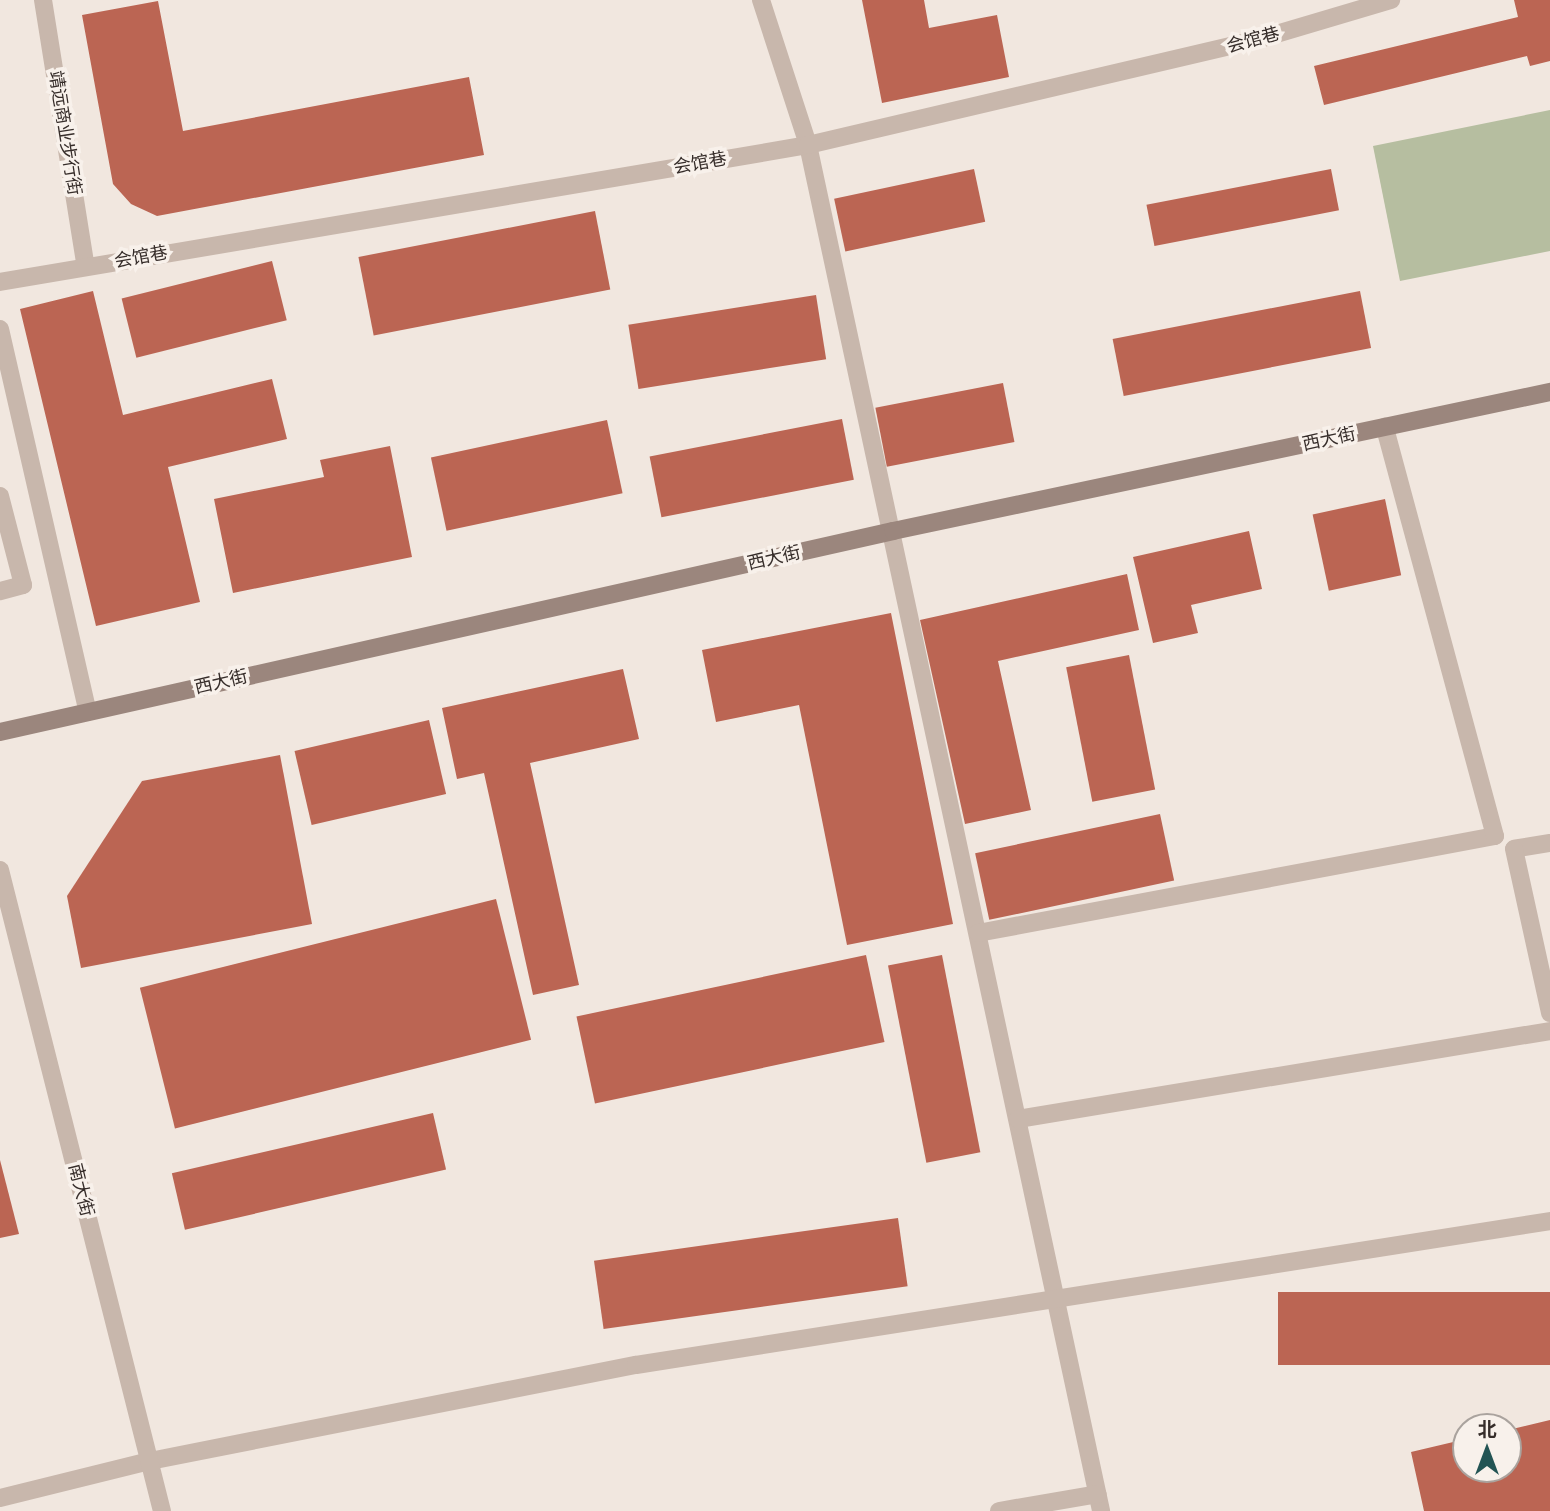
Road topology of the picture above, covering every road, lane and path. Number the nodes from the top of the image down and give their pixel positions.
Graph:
1 (43, 0) edge
2 (761, 0) edge
3 (1391, 0) edge
4 (1346, 6) edge
5 (808, 145) junction
6 (86, 267) junction
7 (0, 282) edge
8 (0, 329) edge
9 (1550, 392) edge
10 (1385, 427) junction
11 (0, 496) edge
12 (893, 531) junction
13 (0, 591) edge
14 (88, 712) junction
15 (0, 732) edge
16 (1550, 843) edge
17 (0, 870) edge
18 (978, 933) junction
19 (1550, 1013) edge
20 (1550, 1031) edge
21 (1018, 1119) junction
22 (1550, 1221) edge
23 (1056, 1297) junction
24 (150, 1461) junction
25 (0, 1498) edge
26 (1099, 1502) edge
27 (163, 1511) edge
28 (999, 1511) edge

1 - 6 street, 靖远商业步行街
2 - 5 street
3 - 4 street, 会馆巷
4 - 5 street, 会馆巷
5 - 6 street, 会馆巷
5 - 12 street
6 - 7 street, 会馆巷
8 - 14 street
9 - 10 main road, 西大街
10 - 12 main road, 西大街
10 - 18 street
11 - 13 street
12 - 14 main road, 西大街
12 - 18 street
14 - 15 main road, 西大街
16 - 19 street
17 - 24 street, 南大街
18 - 21 street
20 - 21 street
21 - 23 street
22 - 23 street
23 - 24 street
23 - 26 street
24 - 25 street
24 - 27 street, 南大街
26 - 28 street

